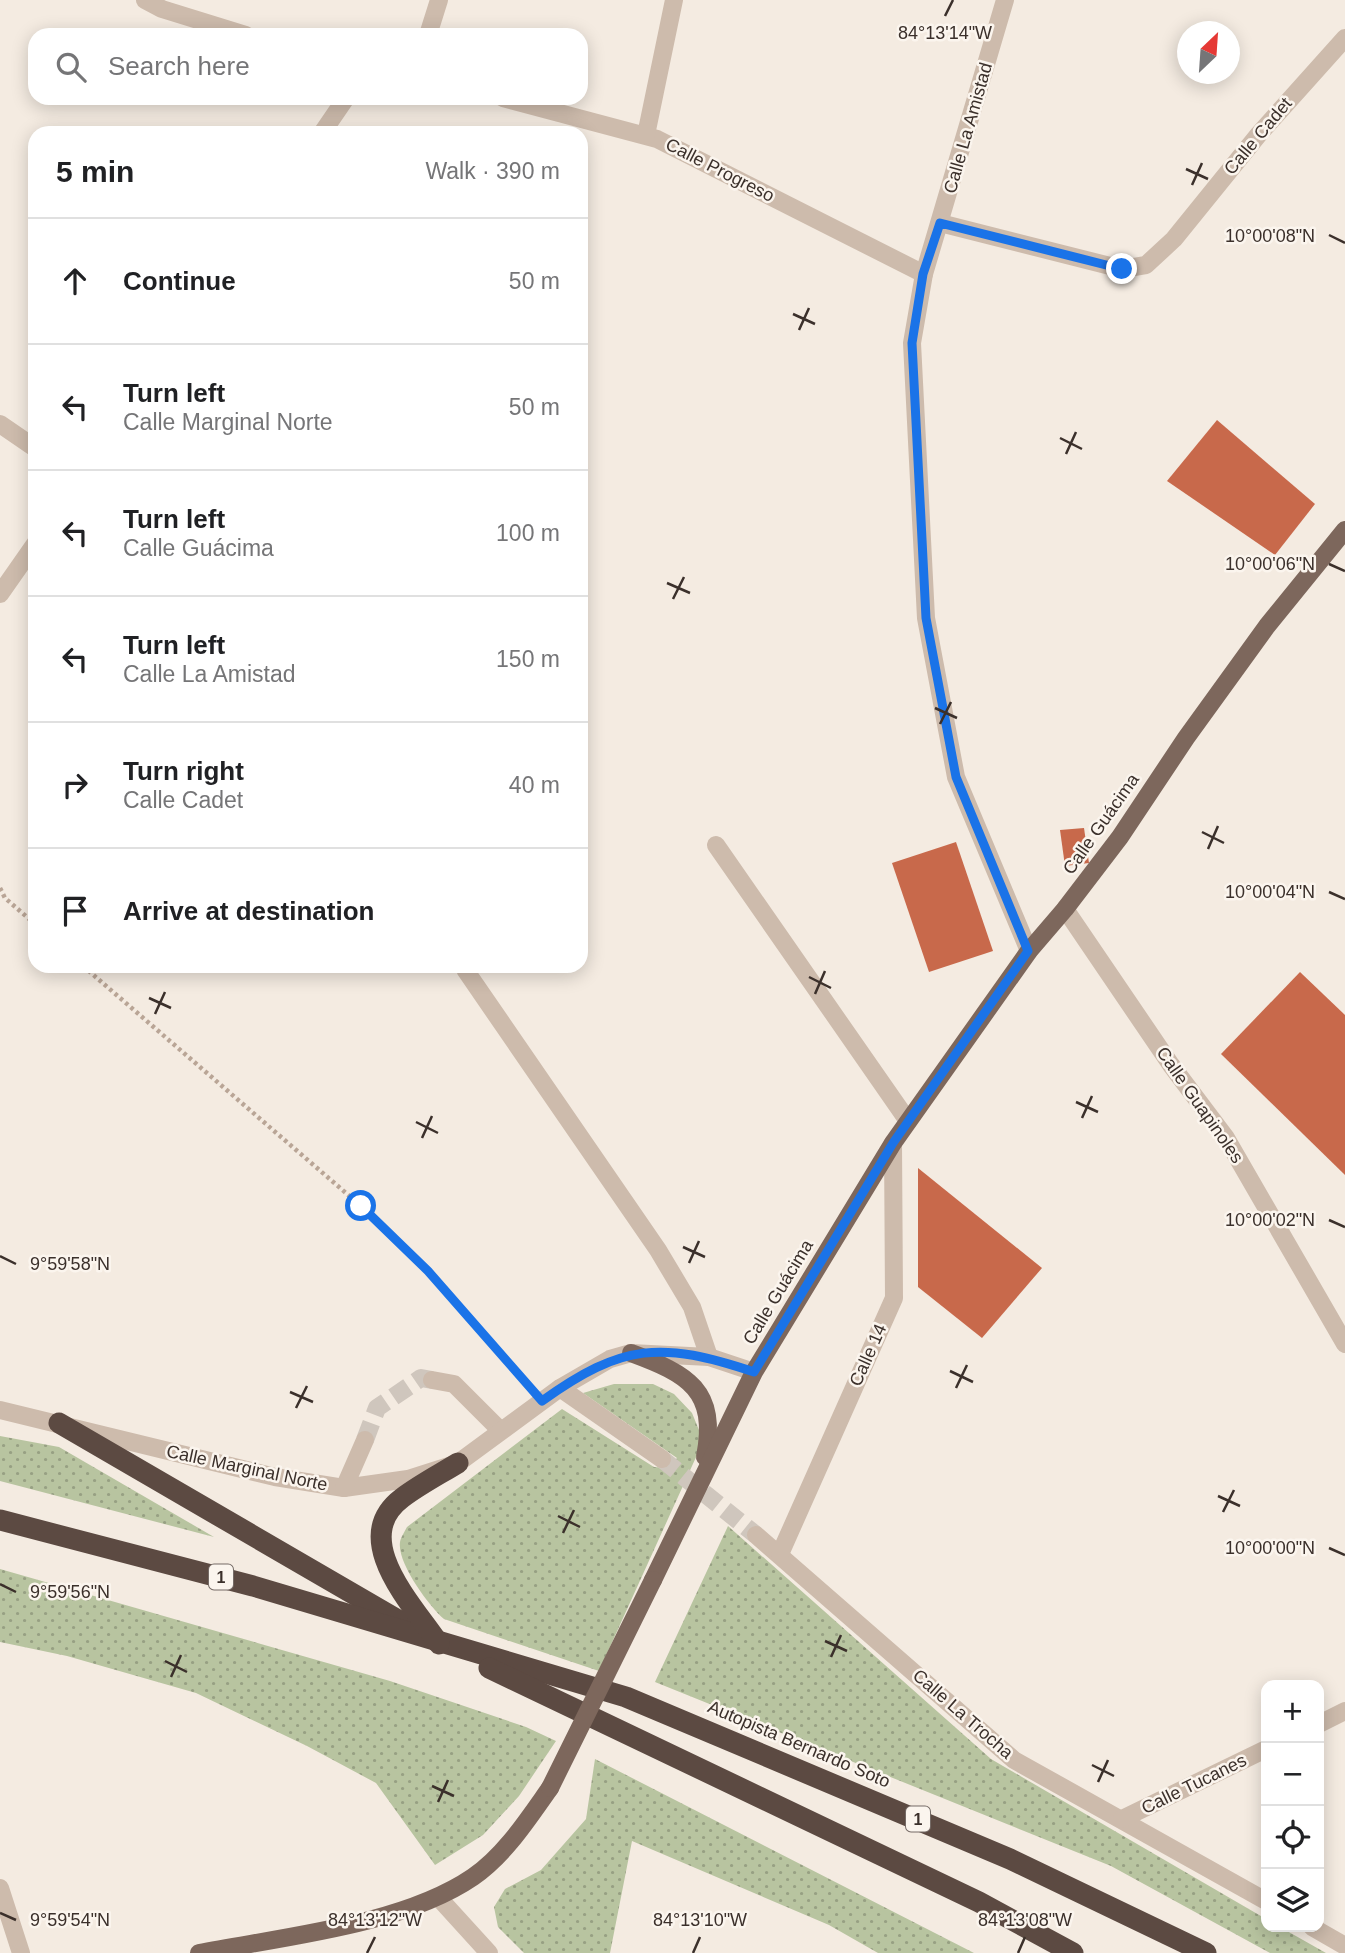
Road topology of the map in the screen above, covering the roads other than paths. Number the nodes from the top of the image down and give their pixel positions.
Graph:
1 (145, 0) edge
2 (439, 0) edge
3 (674, 0) edge
4 (1005, 0) edge
5 (223, 28) edge
6 (430, 28) edge
7 (1345, 38) edge
8 (341, 105) edge
9 (530, 105) edge
10 (327, 126) edge
11 (646, 135) junction
12 (940, 223) junction
13 (923, 274) junction
14 (0, 424) edge
15 (28, 443) edge
16 (1345, 530) edge
17 (28, 554) edge
18 (0, 594) edge
19 (716, 845) dead end
20 (1065, 909) junction
21 (1028, 951) junction
22 (467, 973) edge
23 (908, 1121) junction
24 (893, 1143) junction
25 (1345, 1343) edge
26 (631, 1353) junction
27 (709, 1357) junction
28 (754, 1372) junction
29 (432, 1380) tunnel mouth
30 (560, 1388) junction
31 (0, 1410) edge
32 (58, 1423) junction
33 (500, 1430) junction
34 (365, 1440) tunnel mouth
35 (662, 1460) tunnel mouth
36 (458, 1463) junction
37 (701, 1477) junction
38 (344, 1488) junction
39 (0, 1520) edge
40 (756, 1535) tunnel mouth
41 (780, 1554) junction
42 (439, 1644) junction
43 (1345, 1711) edge
44 (1324, 1722) edge
45 (1261, 1751) edge
46 (1122, 1819) junction
47 (0, 1888) edge
48 (438, 1897) junction
49 (1261, 1898) edge
50 (1321, 1932) edge
51 (1345, 1945) edge
52 (21, 1953) edge
53 (199, 1953) edge
54 (489, 1953) edge
55 (1073, 1953) edge
56 (1206, 1953) edge

1 - 5 street
2 - 6 street
3 - 11 street
4 - 12 street, Calle La Amistad
7 - 12 street, Calle Cadet
8 - 10 street
9 - 11 street, Calle Progreso
11 - 13 street, Calle Progreso
12 - 13 street, Calle La Amistad
13 - 21 street, Calle La Amistad
14 - 15 street
16 - 20 main road, Calle Guácima
17 - 18 street
19 - 23 street
20 - 21 main road, Calle Guácima
20 - 25 street, Calle Guapinoles
21 - 23 main road, Calle Guácima
22 - 27 street
23 - 24 main road, Calle Guácima
24 - 28 main road, Calle Guácima
24 - 41 street, Calle 14
26 - 27 street, Calle Marginal Norte
26 - 30 street, Calle Marginal Norte
26 - 37 main road
27 - 28 street, Calle Marginal Norte
28 - 37 main road, Calle Guácima
29 - 33 street
30 - 33 street, Calle Marginal Norte
30 - 35 street
31 - 32 street, Calle Marginal Norte
32 - 38 street, Calle Marginal Norte
32 - 42 highway
33 - 36 street, Calle Marginal Norte
34 - 38 street
36 - 38 street, Calle Marginal Norte
36 - 42 highway
37 - 48 main road, Calle Guácima, bridge
39 - 42 highway, Autopista Bernardo Soto / 1
40 - 41 street, Calle La Trocha
41 - 46 street, Calle La Trocha
42 - 55 highway, Autopista Bernardo Soto / 1
42 - 56 highway, Autopista Bernardo Soto / 1
43 - 44 street
45 - 46 street, Calle Tucanes
46 - 49 street, Calle La Trocha
47 - 52 street
48 - 53 main road, Calle Guácima
48 - 54 street
50 - 51 street

